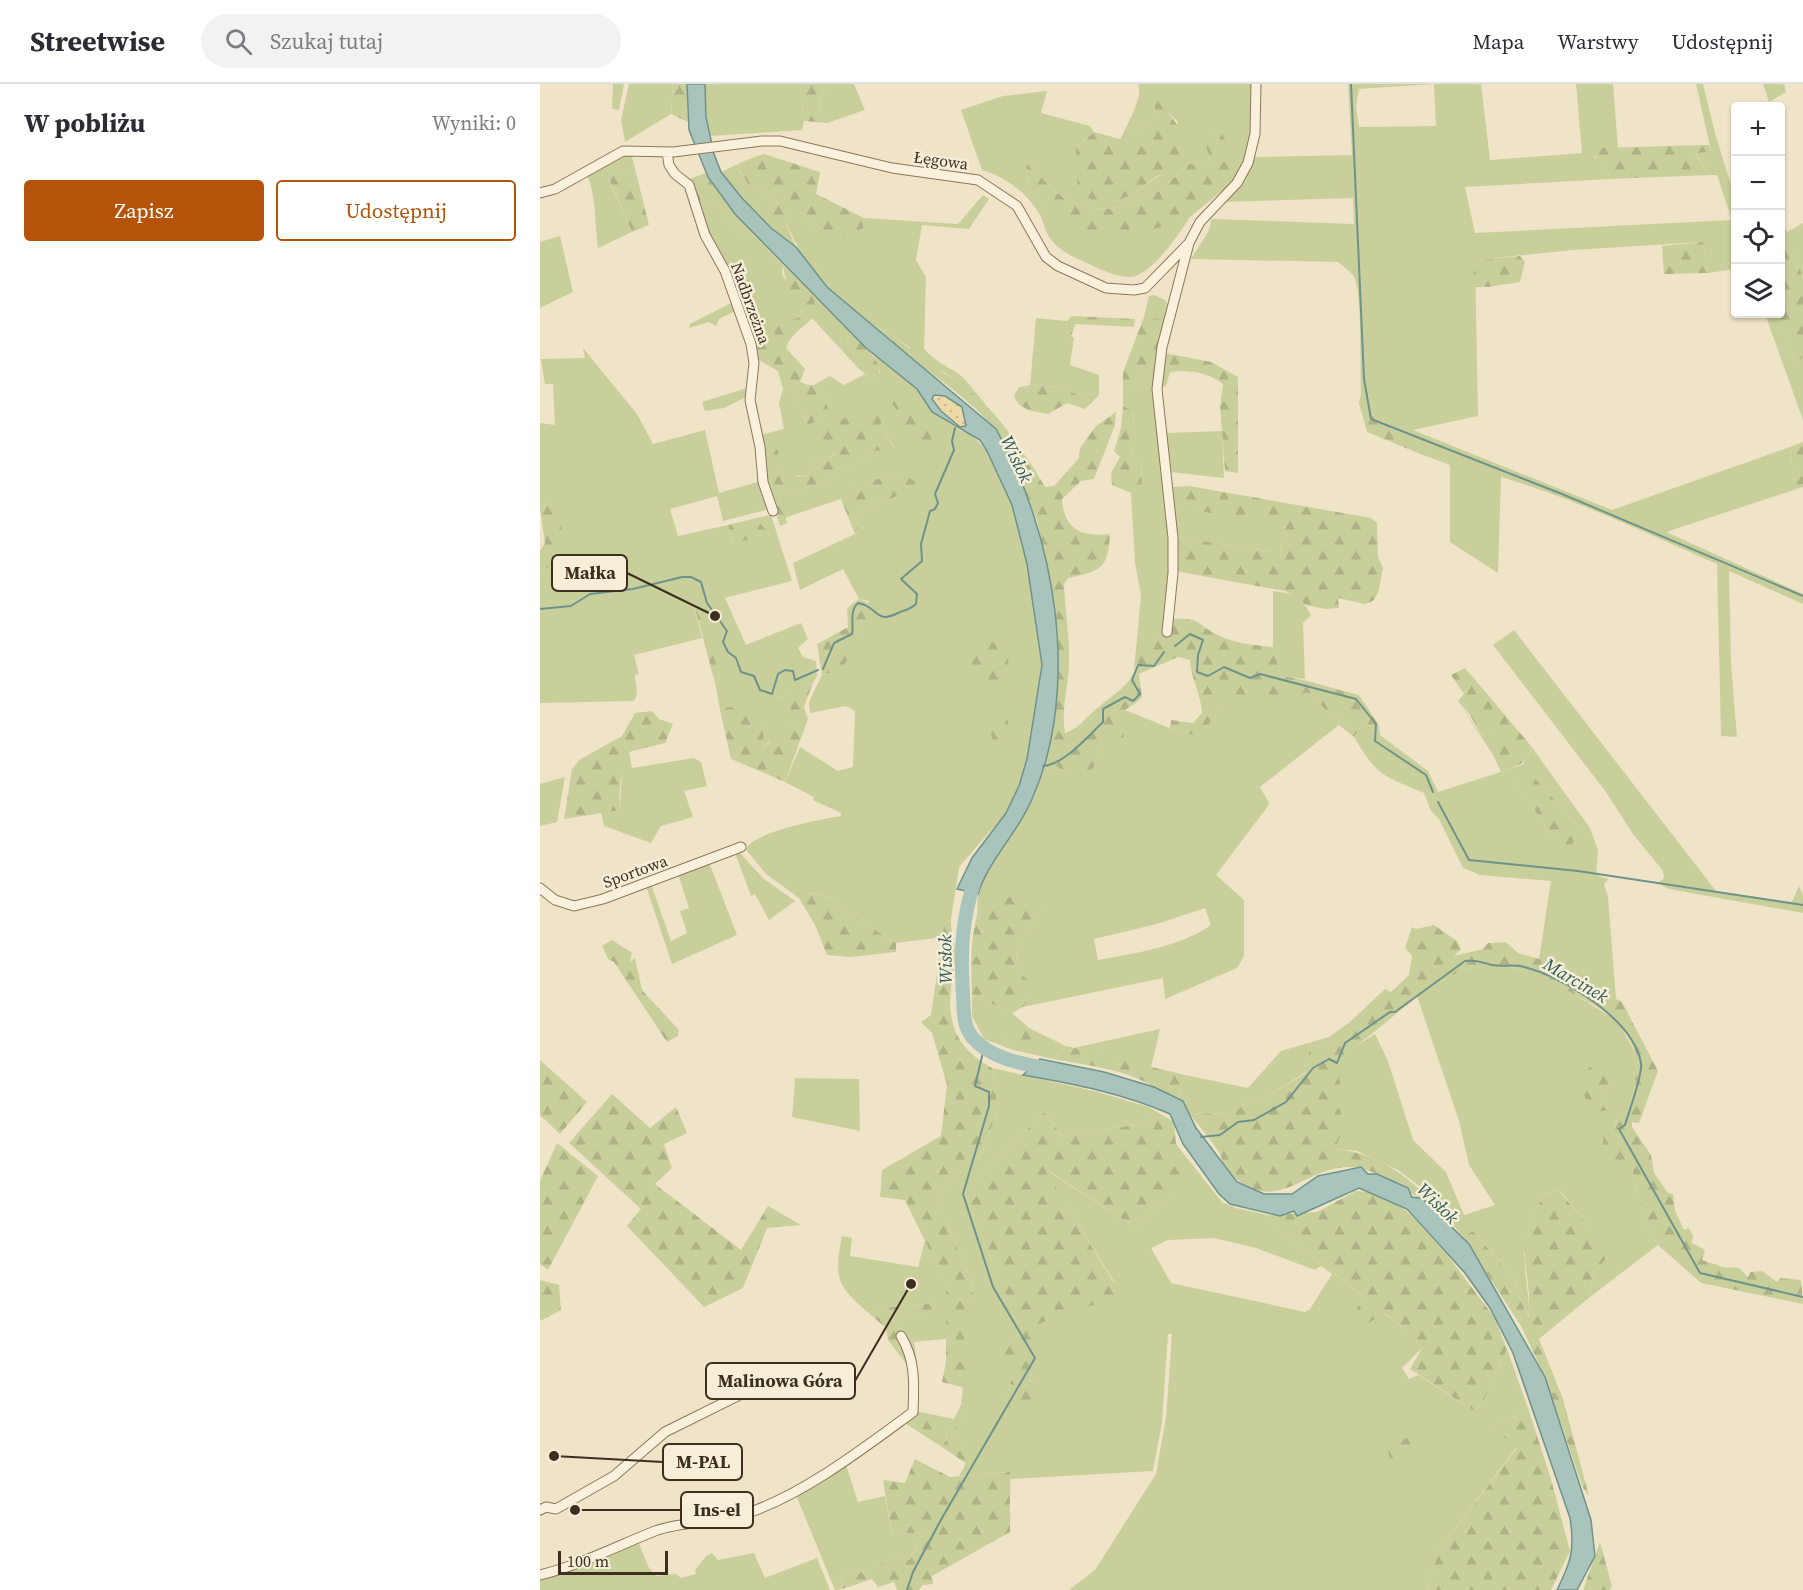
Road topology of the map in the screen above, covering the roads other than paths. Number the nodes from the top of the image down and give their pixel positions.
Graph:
1 (1256, 84) edge
2 (667, 152) junction
3 (543, 192) edge
4 (1189, 243) junction
5 (773, 511) dead end
6 (1167, 633) dead end
7 (741, 847) dead end
8 (540, 888) edge
9 (901, 1336) dead end
10 (794, 1368) dead end
11 (540, 1510) edge
12 (540, 1575) edge

1 - 4 street, Łęgowa
2 - 3 street, Łęgowa
2 - 4 street, Łęgowa
2 - 5 street, Nadbrzeżna
4 - 6 street, Łęgowa
7 - 8 street, Sportowa
9 - 12 street
10 - 11 street

